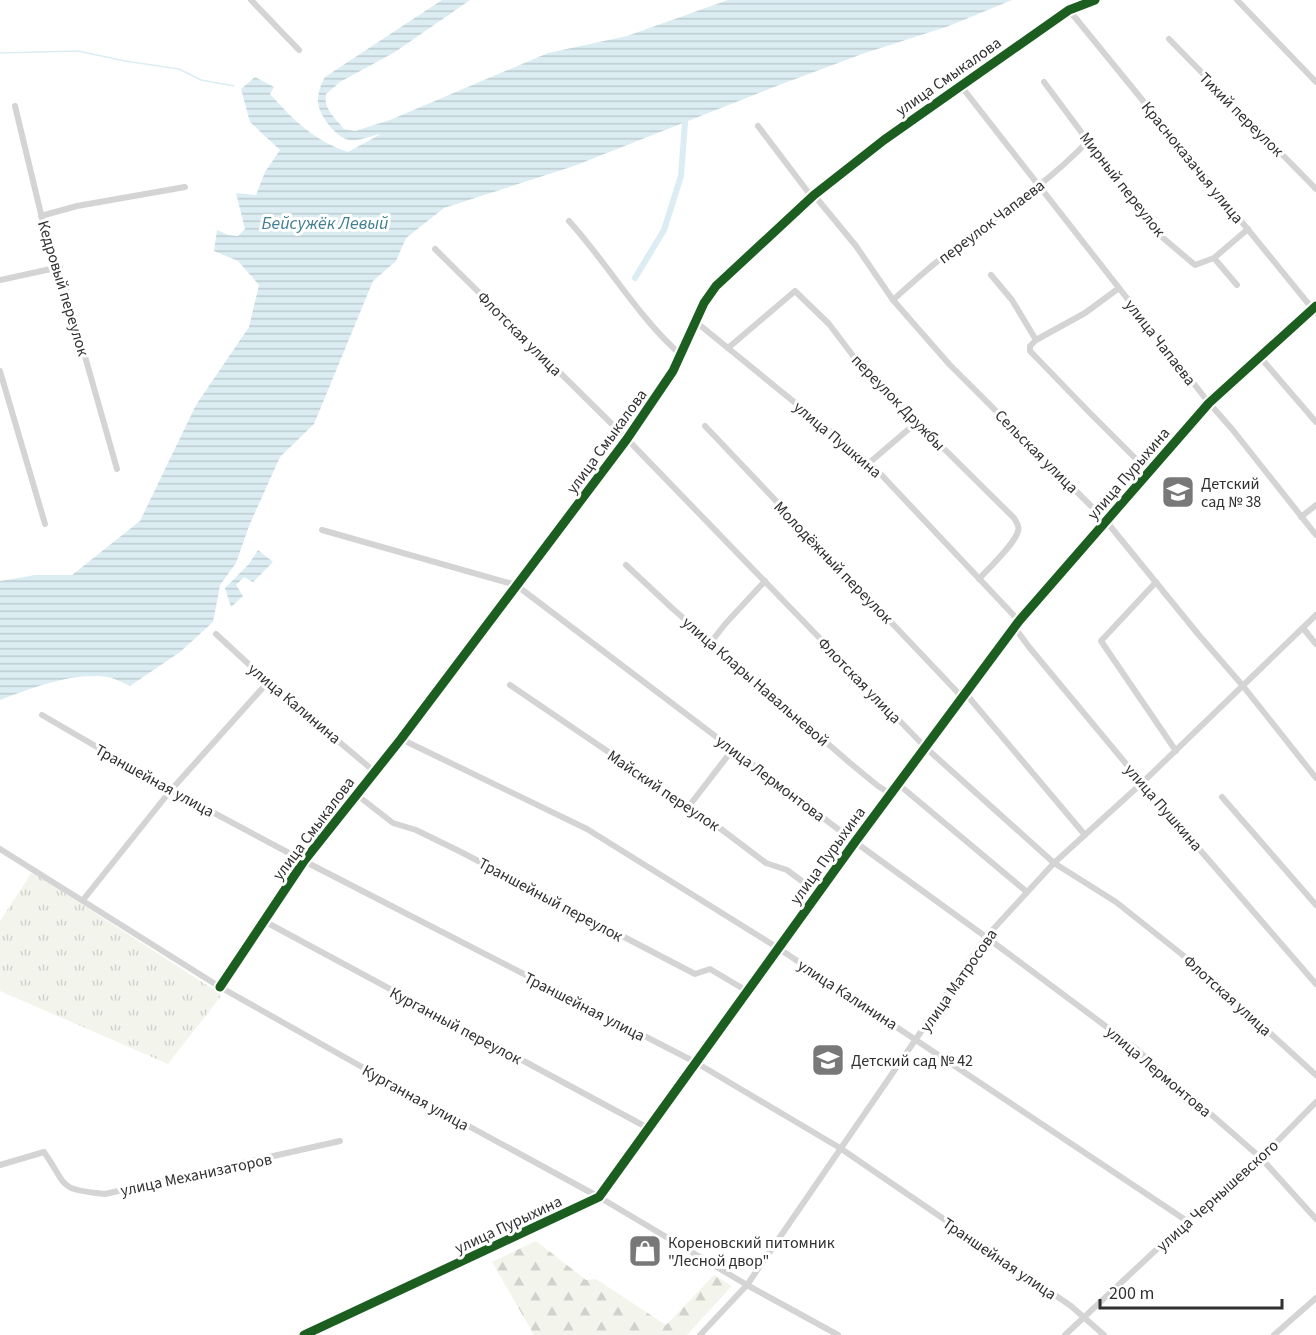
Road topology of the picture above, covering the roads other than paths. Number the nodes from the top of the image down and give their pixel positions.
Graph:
1 (251, 0) edge
2 (1095, 0) edge
3 (1237, 0) edge
4 (1069, 10) junction
5 (1169, 39) dead end
6 (299, 50) dead end
7 (1044, 82) dead end
8 (1316, 82) edge
9 (961, 86) junction
10 (15, 106) dead end
11 (758, 126) dead end
12 (1088, 141) junction
13 (1039, 186) junction
14 (185, 187) dead end
15 (1316, 189) edge
16 (814, 195) junction
17 (41, 216) junction
18 (569, 221) dead end
19 (1248, 229) junction
20 (435, 249) dead end
21 (1214, 258) junction
22 (57, 267) junction
23 (991, 275) dead end
24 (0, 280) edge
25 (1237, 285) dead end
26 (1119, 288) junction
27 (893, 300) junction
28 (1315, 309) edge
29 (696, 322) junction
30 (1036, 340) junction
31 (728, 348) junction
32 (681, 355) junction
33 (1260, 357) junction
34 (0, 371) edge
35 (1209, 403) junction
36 (917, 422) junction
37 (1316, 422) edge
38 (705, 426) dead end
39 (627, 439) junction
40 (869, 463) junction
41 (117, 469) dead end
42 (1149, 472) junction
43 (1316, 505) edge
44 (1301, 516) junction
45 (1106, 521) junction
46 (45, 524) dead end
47 (322, 530) dead end
48 (1316, 535) edge
49 (626, 565) dead end
50 (979, 579) junction
51 (765, 581) junction
52 (1156, 582) junction
53 (516, 585) junction
54 (1316, 615) edge
55 (1019, 621) junction
56 (1015, 628) junction
57 (1303, 628) junction
58 (216, 634) dead end
59 (711, 642) junction
60 (1316, 645) edge
61 (268, 682) junction
62 (510, 685) dead end
63 (1243, 686) junction
64 (964, 696) junction
65 (42, 715) dead end
66 (401, 739) junction
67 (926, 747) junction
68 (733, 749) junction
69 (1176, 751) junction
70 (375, 772) junction
71 (1316, 778) edge
72 (1142, 783) junction
73 (898, 784) junction
74 (171, 790) junction
75 (891, 794) junction
76 (357, 795) junction
77 (1222, 797) dead end
78 (690, 806) junction
79 (1085, 836) junction
80 (855, 842) junction
81 (0, 849) edge
82 (304, 861) junction
83 (1054, 863) junction
84 (1027, 892) junction
85 (818, 893) junction
86 (83, 900) junction
87 (1316, 905) edge
88 (264, 921) junction
89 (986, 936) junction
90 (778, 948) junction
91 (1316, 984) edge
92 (220, 987) junction
93 (747, 991) junction
94 (916, 1039) junction
95 (695, 1062) junction
96 (1316, 1075) edge
97 (1316, 1102) edge
98 (648, 1128) junction
99 (340, 1141) dead end
100 (840, 1148) junction
101 (1261, 1158) junction
102 (0, 1165) edge
103 (599, 1197) junction
104 (1316, 1219) edge
105 (1187, 1221) junction
106 (747, 1285) junction
107 (1316, 1298) edge
108 (1084, 1318) junction
109 (304, 1335) edge
110 (700, 1335) edge
111 (838, 1335) edge
112 (1065, 1335) edge
113 (1104, 1335) edge
114 (1274, 1335) edge

1 - 6 street
2 - 4 street, улица Смыкалова
3 - 8 street
4 - 9 street, улица Смыкалова
4 - 19 street, Красноказачья улица
5 - 15 street, Тихий переулок
7 - 12 street, Мирный переулок
9 - 13 street, улица Чапаева
9 - 16 street, улица Смыкалова
10 - 17 street, Кедровый переулок
11 - 16 street, Сельская улица
12 - 13 street, переулок Чапаева
12 - 21 street, Мирный переулок
13 - 26 street, улица Чапаева
13 - 27 street, переулок Чапаева
14 - 17 street
16 - 27 street, Сельская улица
16 - 29 street, улица Смыкалова
17 - 22 street, Кедровый переулок
18 - 32 street
19 - 21 street
19 - 28 street, Красноказачья улица
20 - 39 street, Флотская улица
21 - 25 street
22 - 24 street
22 - 41 street, Кедровый переулок
23 - 30 street
26 - 30 street, улица Чапаева
26 - 35 street, улица Чапаева
27 - 45 street, Сельская улица
28 - 33 street, улица Пурыхина
29 - 31 street, улица Пушкина
29 - 32 street, улица Смыкалова
30 - 42 street
31 - 36 street, переулок Дружбы
31 - 40 street, улица Пушкина
32 - 39 street, улица Смыкалова
33 - 35 street, улица Пурыхина
33 - 37 street
34 - 46 street
35 - 42 street, улица Пурыхина
35 - 44 street, улица Чапаева
36 - 40 street
36 - 50 street, переулок Дружбы
38 - 64 street, Молодёжный переулок
39 - 51 street, Флотская улица
39 - 53 street, улица Смыкалова
40 - 50 street, улица Пушкина
42 - 45 street, улица Пурыхина
43 - 44 street
44 - 48 street, улица Чапаева
45 - 52 street, Сельская улица
45 - 55 street, улица Пурыхина
47 - 53 street, улица Лермонтова
49 - 59 street, улица Клары Навальневой
50 - 55 street, улица Пушкина
51 - 59 street
51 - 67 street, Флотская улица
52 - 63 street, Сельская улица
52 - 69 street
53 - 66 street, улица Смыкалова
53 - 68 street, улица Лермонтова
54 - 57 street, улица Матросова
55 - 56 street, улица Пурыхина
56 - 64 street, улица Пурыхина
56 - 72 street, улица Пушкина
57 - 60 street
57 - 63 street, улица Матросова
58 - 61 street, улица Калинина
59 - 75 street, улица Клары Навальневой
61 - 70 street, улица Калинина
61 - 74 street
62 - 78 street, Майский переулок
63 - 69 street, улица Матросова
63 - 71 street, Сельская улица
64 - 67 street, улица Пурыхина
64 - 79 street, Молодёжный переулок
65 - 74 street, Траншейная улица
66 - 70 street, улица Смыкалова
66 - 90 street, улица Калинина
67 - 73 street, улица Пурыхина
67 - 83 street, Флотская улица
68 - 78 street
68 - 80 street, улица Лермонтова
69 - 72 street, улица Матросова
70 - 76 street, улица Смыкалова
72 - 79 street, улица Матросова
72 - 91 street, улица Пушкина
73 - 75 street, улица Пурыхина
73 - 84 street
74 - 82 street, Траншейная улица
74 - 86 street
75 - 80 street, улица Пурыхина
76 - 82 street, улица Смыкалова
76 - 93 street, Траншейный переулок
77 - 87 street
78 - 85 street, Майский переулок
79 - 83 street, улица Матросова
80 - 85 street, улица Пурыхина
80 - 89 street, улица Лермонтова
81 - 86 street, Курганная улица
82 - 88 street, улица Смыкалова
82 - 95 street, Траншейная улица
83 - 84 street, улица Матросова
83 - 96 street, Флотская улица
84 - 89 street, улица Матросова
85 - 90 street, улица Пурыхина
86 - 92 street, Курганная улица
88 - 92 street, улица Смыкалова
88 - 98 street, Курганный переулок
89 - 94 street, улица Матросова
89 - 101 street, улица Лермонтова
90 - 93 street, улица Пурыхина
90 - 94 street, улица Калинина
92 - 103 street, Курганная улица
93 - 95 street, улица Пурыхина
94 - 100 street, улица Матросова
94 - 105 street, улица Калинина
95 - 98 street, улица Пурыхина
95 - 100 street, Траншейная улица
97 - 101 street, улица Чернышевского
98 - 103 street, улица Пурыхина
99 - 102 street, улица Механизаторов
100 - 106 street, улица Матросова
100 - 108 street, Траншейная улица
101 - 104 street, улица Лермонтова
101 - 105 street, улица Чернышевского
103 - 106 street, Курганная улица
103 - 109 street, улица Пурыхина
105 - 108 street, улица Чернышевского
106 - 110 street, улица Матросова
106 - 111 street, Курганная улица
107 - 114 street
108 - 112 street, улица Чернышевского
108 - 113 street, Траншейная улица

